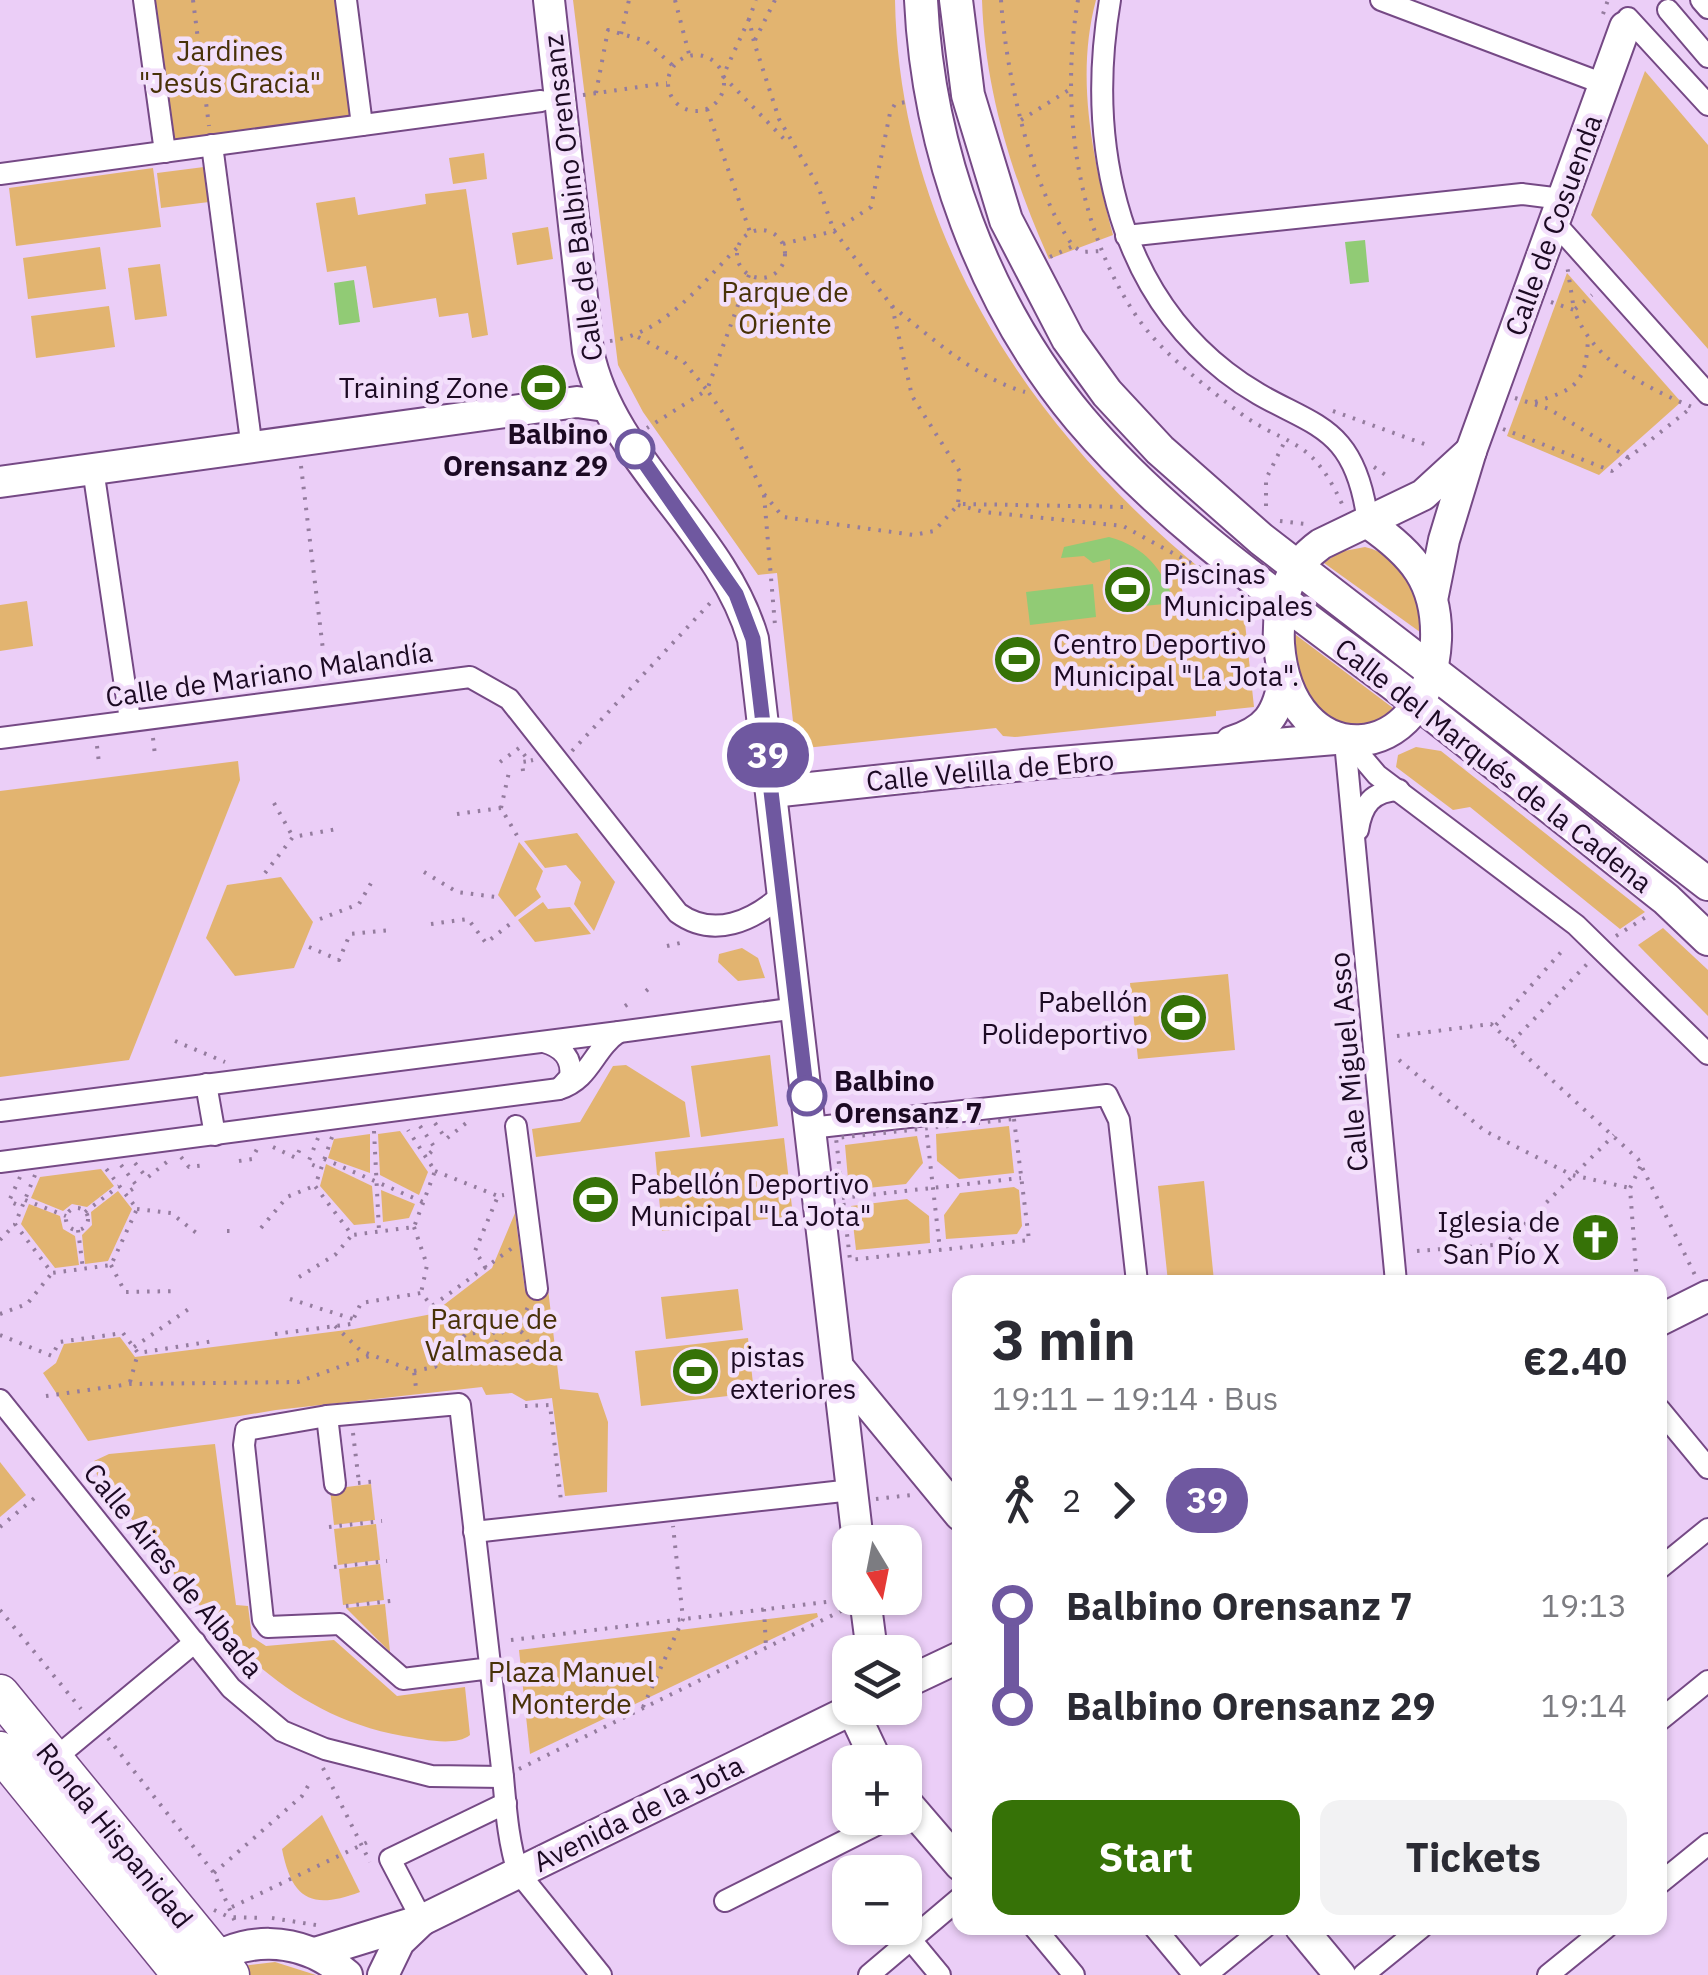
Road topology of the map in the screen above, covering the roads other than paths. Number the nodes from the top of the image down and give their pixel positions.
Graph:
1 (144, 0) edge
2 (346, 0) edge
3 (549, 0) edge
4 (921, 0) edge
5 (956, 0) edge
6 (1110, 0) edge
7 (1382, 0) edge
8 (1701, 0) edge
9 (1708, 8) edge
10 (1668, 10) dead end
11 (1629, 15) edge
12 (1708, 57) edge
13 (1604, 84) junction
14 (541, 101) dead end
15 (1708, 105) edge
16 (362, 125) junction
17 (212, 145) junction
18 (164, 152) junction
19 (0, 174) edge
20 (1558, 210) junction
21 (1126, 236) junction
22 (1708, 394) edge
23 (605, 406) junction
24 (252, 449) junction
25 (1471, 451) junction
26 (93, 469) junction
27 (0, 482) edge
28 (1368, 523) junction
29 (1298, 567) junction
30 (1434, 596) junction
31 (1281, 600) junction
32 (1432, 670) junction
33 (1284, 677) junction
34 (1420, 705) junction
35 (130, 720) junction
36 (0, 738) edge
37 (1343, 741) junction
38 (1208, 750) junction
39 (1399, 790) junction
40 (772, 792) junction
41 (1356, 836) junction
42 (1708, 884) edge
43 (783, 894) junction
44 (1708, 939) edge
45 (797, 1008) junction
46 (619, 1032) junction
47 (544, 1042) junction
48 (1708, 1054) edge
49 (206, 1084) junction
50 (559, 1089) junction
51 (0, 1111) edge
52 (516, 1126) dead end
53 (810, 1128) junction
54 (215, 1135) junction
55 (0, 1162) edge
56 (1136, 1275) edge
57 (1395, 1275) edge
58 (1702, 1286) edge
59 (537, 1290) road end
60 (1667, 1314) edge
61 (838, 1368) junction
62 (0, 1400) edge
63 (327, 1416) junction
64 (1667, 1418) edge
65 (845, 1428) junction
66 (888, 1428) junction
67 (1708, 1468) edge
68 (335, 1484) dead end
69 (864, 1494) junction
70 (952, 1504) edge
71 (860, 1525) edge
72 (1708, 1529) edge
73 (474, 1532) junction
74 (1667, 1562) edge
75 (195, 1642) junction
76 (952, 1661) edge
77 (490, 1668) junction
78 (922, 1675) edge
79 (1708, 1682) edge
80 (0, 1694) edge
81 (1667, 1714) edge
82 (832, 1718) edge
83 (0, 1751) edge
84 (53, 1760) junction
85 (504, 1777) junction
86 (506, 1803) junction
87 (922, 1828) edge
88 (850, 1835) edge
89 (1708, 1844) edge
90 (952, 1858) edge
91 (518, 1872) junction
92 (1667, 1877) edge
93 (724, 1901) dead end
94 (952, 1905) edge
95 (422, 1920) junction
96 (922, 1930) edge
97 (1041, 1935) edge
98 (1161, 1935) edge
99 (1255, 1935) edge
100 (1306, 1935) edge
101 (1412, 1935) edge
102 (1597, 1935) edge
103 (321, 1940) junction
104 (904, 1945) edge
105 (914, 1945) edge
106 (213, 1969) edge
107 (182, 1975) edge
108 (346, 1975) edge
109 (383, 1975) edge
110 (601, 1975) edge
111 (869, 1975) edge
112 (940, 1975) edge
113 (1074, 1975) edge
114 (1194, 1975) edge
115 (1206, 1975) edge
116 (1340, 1975) edge
117 (1363, 1975) edge
118 (1548, 1975) edge

1 - 18 street
2 - 16 street
3 - 23 street, Calle de Balbino Orensanz
4 - 31 main road, Calle del Marqués de la Cadena
5 - 29 main road, Calle del Marqués de la Cadena
6 - 21 street
7 - 13 street
8 - 9 street
10 - 12 street
11 - 13 street, Calle de Cosuenda
11 - 15 street
13 - 20 street, Calle de Cosuenda
14 - 16 street
16 - 17 street
17 - 18 street
17 - 24 street
18 - 19 street
20 - 21 street
20 - 22 street
20 - 25 street, Calle de Cosuenda
21 - 28 street
23 - 24 street
23 - 40 street, Calle de Balbino Orensanz
24 - 26 street
25 - 28 street, Calle de Cosuenda
25 - 30 street, Calle de Cosuenda
26 - 27 street
26 - 35 street
28 - 29 street, Calle de Cosuenda
28 - 30 street
29 - 31 street
29 - 32 main road, Calle del Marqués de la Cadena
30 - 32 street, Calle de Cosuenda
31 - 33 street
31 - 34 main road, Calle del Marqués de la Cadena
32 - 34 street, Calle de Cosuenda
32 - 42 main road, Calle del Marqués de la Cadena
33 - 37 street
33 - 38 street, Calle Velilla de Ebro
34 - 37 street, Calle Velilla de Ebro
34 - 44 main road, Calle del Marqués de la Cadena
35 - 36 street, Calle de Mariano Malandía
35 - 43 street, Calle de Mariano Malandía
37 - 38 street, Calle Velilla de Ebro
37 - 39 street
37 - 41 street, Calle Miguel Asso
38 - 40 street, Calle Velilla de Ebro
39 - 41 street
39 - 48 street
40 - 43 street, Calle de Balbino Orensanz
41 - 57 street, Calle Miguel Asso
43 - 45 street, Calle de Balbino Orensanz
45 - 46 street
45 - 53 street, Calle de Balbino Orensanz
46 - 47 street
46 - 50 street
47 - 49 street
47 - 50 street
49 - 51 street
49 - 54 street
50 - 54 street
52 - 59 street
53 - 56 street
53 - 61 street, Calle de Balbino Orensanz
54 - 55 street
58 - 60 street
61 - 65 street, Calle de Balbino Orensanz
61 - 66 street
62 - 75 street, Calle Aires de Albada
63 - 68 street
63 - 73 street
63 - 77 street
64 - 67 street
65 - 66 street
65 - 69 street, Calle de Balbino Orensanz
66 - 70 street
69 - 71 street, Calle de Balbino Orensanz
69 - 73 street
72 - 74 street
73 - 77 street
75 - 84 street
75 - 85 street, Calle Aires de Albada
76 - 78 street
77 - 85 street
79 - 81 street
80 - 84 highway, Ronda Hispanidad
82 - 91 street, Avenida de la Jota
83 - 107 highway, Ronda Hispanidad
84 - 106 highway, Ronda Hispanidad
85 - 86 street
86 - 91 street
86 - 95 street
87 - 90 street
88 - 93 street
89 - 92 street
91 - 95 street, Avenida de la Jota
91 - 110 street
94 - 96 street
95 - 103 street, Avenida de la Jota
95 - 109 street, Avenida de la Jota
97 - 113 street
98 - 114 street
99 - 115 street
100 - 116 street
101 - 117 street
102 - 118 street
103 - 106 street
103 - 108 street
104 - 111 street
105 - 112 street

